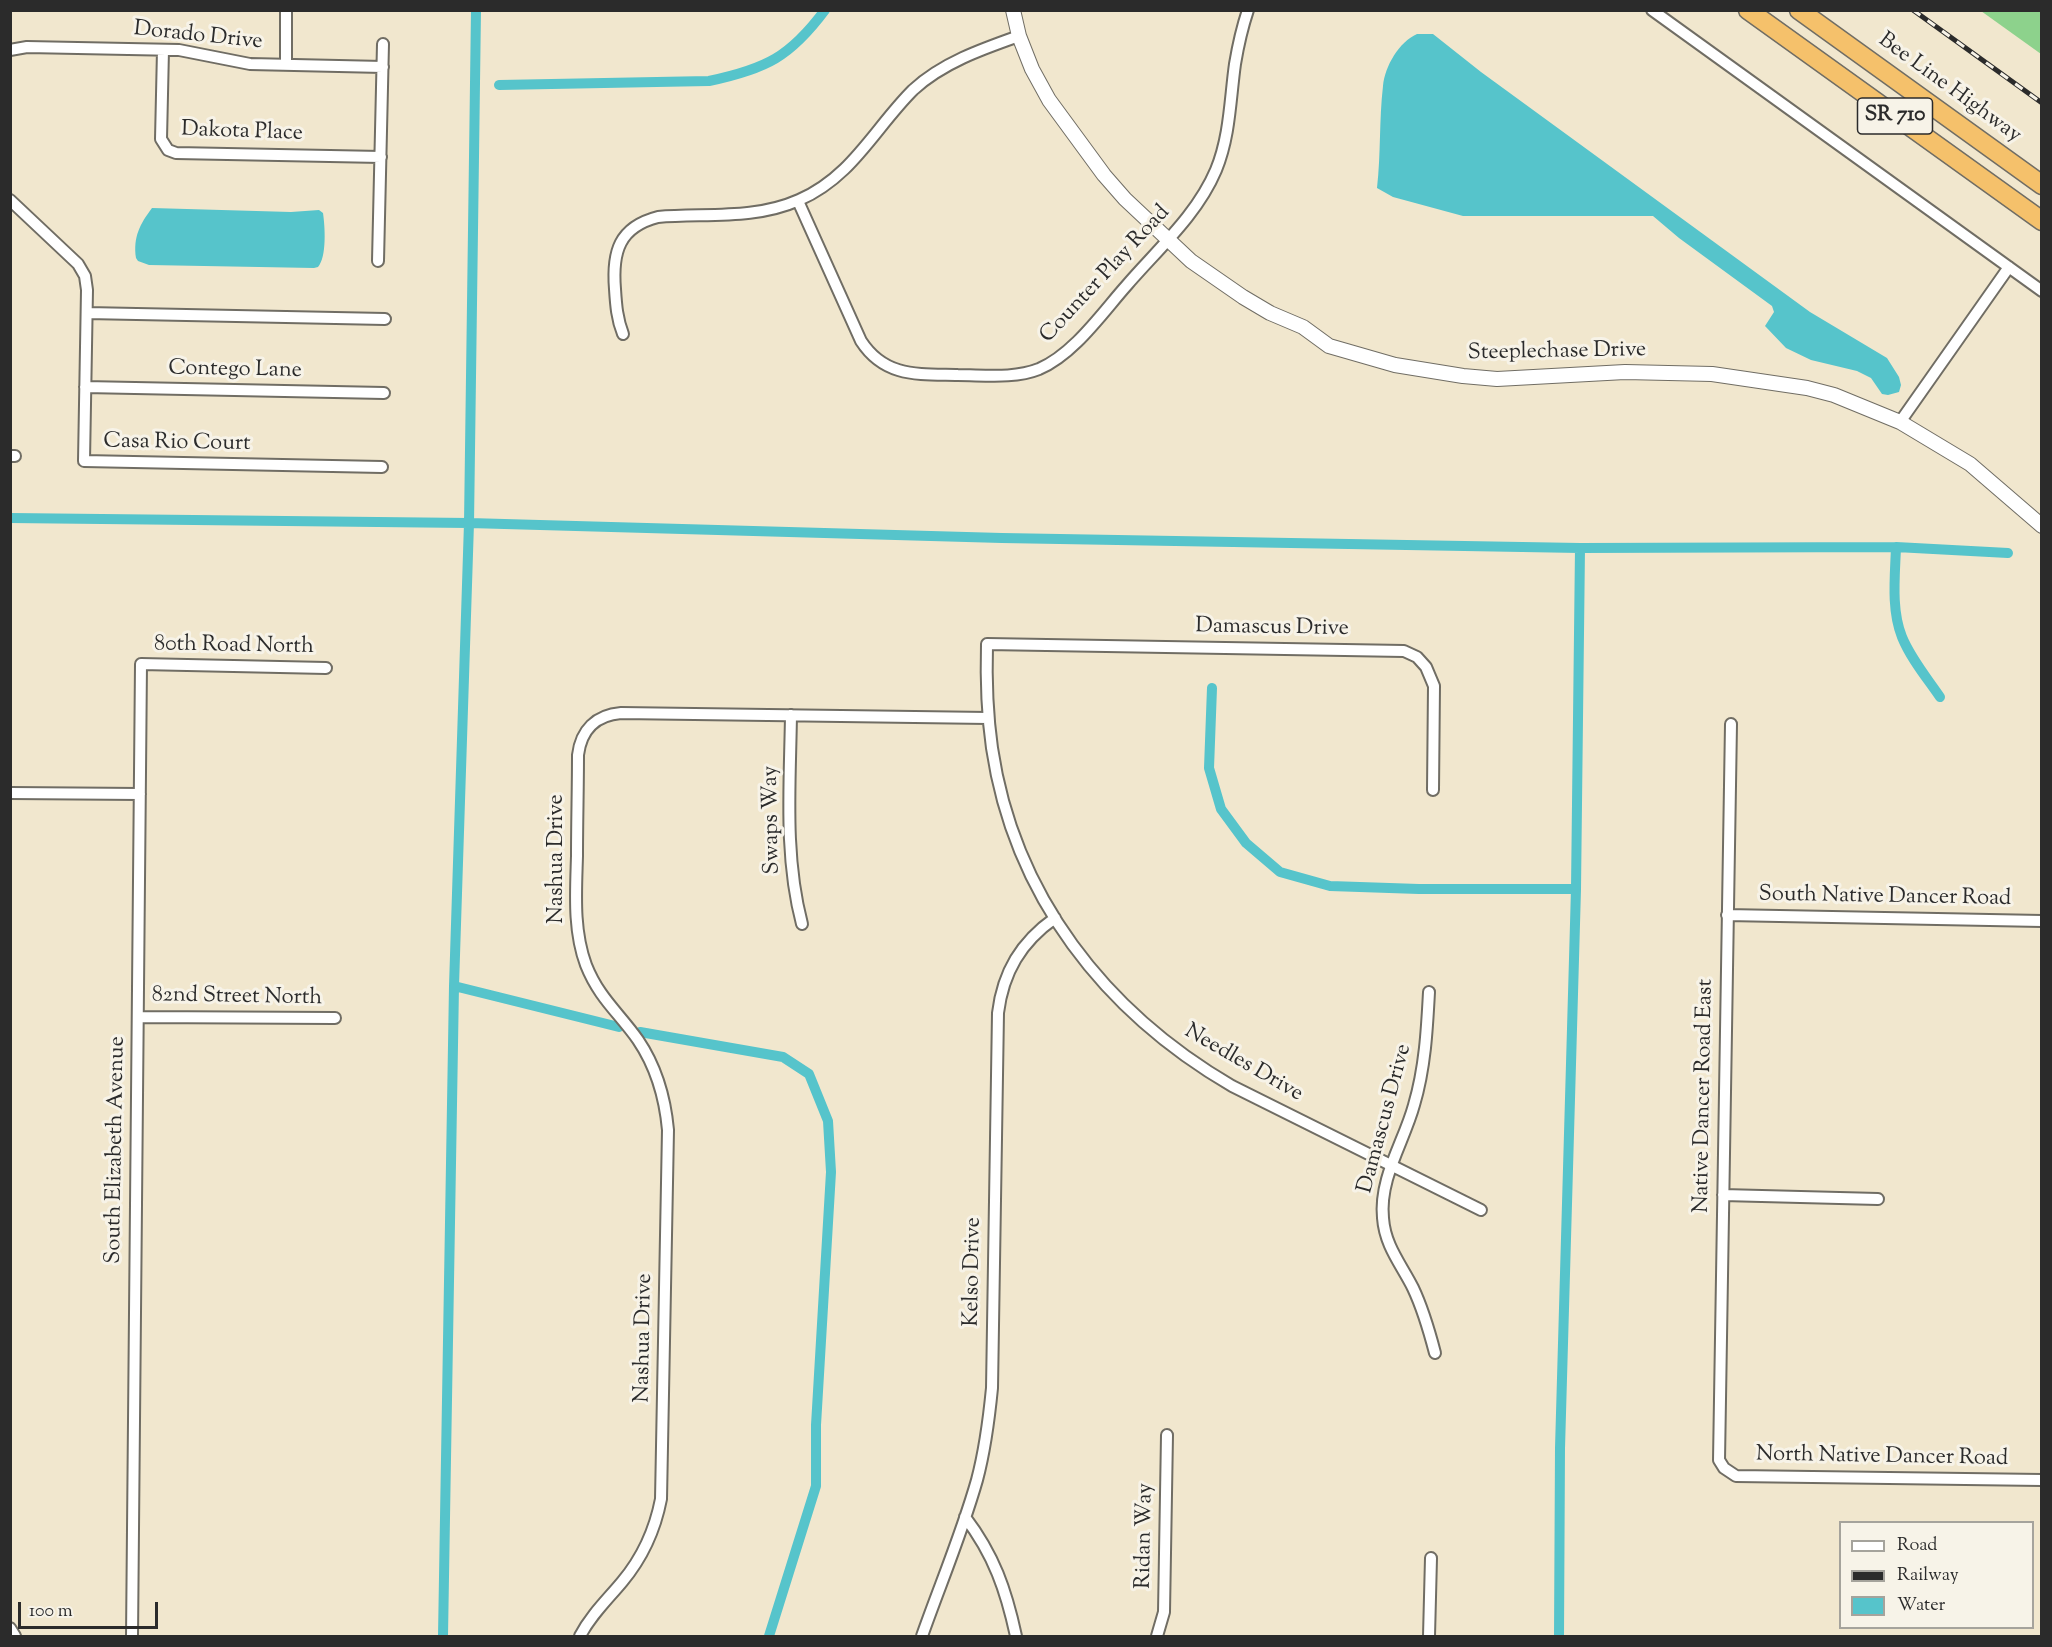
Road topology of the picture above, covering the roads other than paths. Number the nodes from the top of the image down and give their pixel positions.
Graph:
1 (286, 10) edge
2 (1013, 10) edge
3 (1248, 10) edge
4 (1652, 10) edge
5 (1748, 10) edge
6 (1799, 10) edge
7 (1019, 36) junction
8 (383, 44) dead end
9 (10, 50) edge
10 (163, 50) junction
11 (286, 65) junction
12 (383, 67) junction
13 (381, 157) junction
14 (2042, 185) edge
15 (10, 200) edge
16 (798, 201) junction
17 (2042, 221) edge
18 (1168, 240) junction
19 (378, 261) dead end
20 (2009, 267) junction
21 (2042, 291) edge
22 (87, 313) junction
23 (385, 319) dead end
24 (623, 334) dead end
25 (85, 387) junction
26 (384, 393) dead end
27 (1900, 422) junction
28 (382, 467) dead end
29 (2042, 526) edge
30 (987, 644) joint
31 (141, 664) joint
32 (326, 668) dead end
33 (791, 715) junction
34 (988, 718) junction
35 (1731, 724) dead end
36 (1433, 790) dead end
37 (10, 792) edge
38 (140, 794) junction
39 (1727, 915) junction
40 (1055, 918) junction
41 (2042, 921) edge
42 (802, 924) dead end
43 (1429, 992) dead end
44 (138, 1017) junction
45 (335, 1018) dead end
46 (1392, 1166) junction
47 (1723, 1195) junction
48 (1878, 1199) dead end
49 (1482, 1210) dead end
50 (1435, 1353) dead end
51 (1167, 1435) dead end
52 (1724, 1468) joint
53 (2042, 1480) edge
54 (965, 1517) junction
55 (1431, 1558) dead end
56 (10, 1628) edge
57 (15, 1636) edge
58 (132, 1636) edge
59 (580, 1636) edge
60 (922, 1636) edge
61 (1016, 1636) edge
62 (1157, 1636) edge
63 (1429, 1636) edge

1 - 11 street
2 - 7 street, Steeplechase Drive
3 - 18 street, Counter Play Road
4 - 20 street
5 - 17 highway, SR 710
6 - 14 highway, Bee Line Highway / SR 710
7 - 16 street
7 - 18 street, Steeplechase Drive
8 - 12 street
9 - 10 street, Dorado Drive
10 - 11 street, Dorado Drive
10 - 13 street, Dakota Place
11 - 12 street, Dorado Drive
12 - 13 street
13 - 19 street
15 - 22 street, Casa Rio Court
16 - 18 street, Counter Play Road
16 - 24 street
18 - 27 street, Steeplechase Drive
20 - 21 street
20 - 27 street
22 - 23 street
22 - 25 street, Casa Rio Court
25 - 26 street, Contego Lane
25 - 28 street, Casa Rio Court
27 - 29 street, Steeplechase Drive
30 - 34 street, Needles Drive
30 - 36 street, Damascus Drive
31 - 32 street, 80th Road North
31 - 38 street, South Elizabeth Avenue
33 - 34 street, Nashua Drive
33 - 42 street, Swaps Way
33 - 59 street, Nashua Drive
34 - 40 street, Needles Drive
35 - 39 street, Native Dancer Road East
37 - 38 street
38 - 44 street, South Elizabeth Avenue
39 - 41 street, South Native Dancer Road
39 - 47 street, Native Dancer Road East
40 - 46 street, Needles Drive
40 - 54 street, Kelso Drive
43 - 46 street, Damascus Drive
44 - 45 street, 82nd Street North
44 - 58 street, South Elizabeth Avenue
46 - 49 street, Needles Drive
46 - 50 street, Damascus Drive
47 - 48 street
47 - 52 street, Native Dancer Road East
51 - 62 street, Ridan Way
52 - 53 street, North Native Dancer Road
54 - 60 street, Kelso Drive
54 - 61 street
55 - 63 street
56 - 57 street

